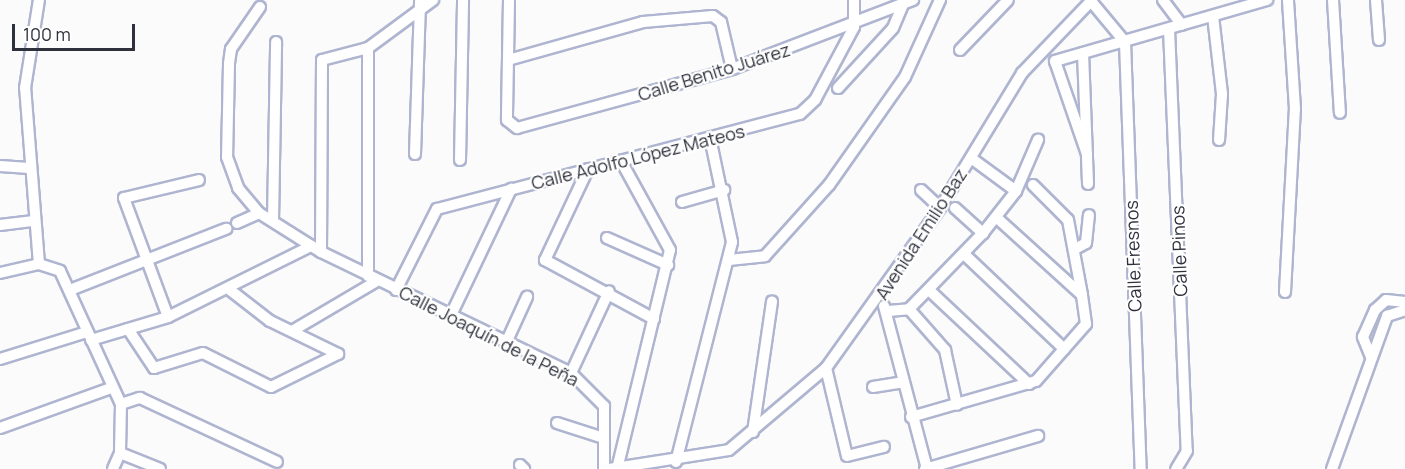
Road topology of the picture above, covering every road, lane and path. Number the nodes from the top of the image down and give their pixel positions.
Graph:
1 (39, 0) edge
2 (434, 0) edge
3 (463, 0) edge
4 (509, 0) edge
5 (854, 0) edge
6 (940, 0) edge
7 (1008, 0) edge
8 (1091, 0) edge
9 (1163, 0) edge
10 (1267, 0) edge
11 (1288, 0) edge
12 (1333, 0) edge
13 (1376, 0) edge
14 (908, 2) edge
15 (420, 5) edge
16 (260, 7) dead end
17 (1213, 16) junction
18 (1182, 25) junction
19 (854, 27) junction
20 (1170, 28) junction
21 (1379, 40) dead end
22 (276, 42) dead end
23 (1125, 42) junction
24 (368, 48) junction
25 (960, 50) dead end
26 (1083, 53) junction
27 (508, 60) junction
28 (732, 69) junction
29 (838, 88) dead end
30 (1340, 113) dead end
31 (710, 138) junction
32 (1038, 140) dead end
33 (1219, 140) dead end
34 (414, 154) dead end
35 (1088, 154) junction
36 (971, 158) junction
37 (460, 160) dead end
38 (621, 161) junction
39 (0, 166) edge
40 (29, 168) junction
41 (588, 169) junction
42 (199, 180) dead end
43 (1088, 184) dead end
44 (1033, 185) dead end
45 (511, 189) junction
46 (724, 190) junction
47 (921, 190) dead end
48 (1016, 191) junction
49 (682, 202) dead end
50 (940, 208) junction
51 (955, 208) dead end
52 (260, 213) junction
53 (1089, 215) dead end
54 (996, 217) junction
55 (34, 221) junction
56 (273, 221) junction
57 (237, 223) dead end
58 (0, 225) edge
59 (226, 229) dead end
60 (983, 233) junction
61 (607, 238) dead end
62 (311, 246) junction
63 (1077, 248) junction
64 (321, 252) junction
65 (964, 254) junction
66 (729, 260) junction
67 (148, 263) junction
68 (39, 264) junction
69 (668, 265) junction
70 (0, 273) edge
71 (373, 278) junction
72 (70, 290) junction
73 (230, 290) junction
74 (396, 290) junction
75 (609, 291) junction
76 (930, 291) junction
77 (1285, 292) dead end
78 (1082, 295) junction
79 (527, 297) dead end
80 (879, 298) junction
81 (772, 301) dead end
82 (1405, 302) edge
83 (909, 309) junction
84 (1405, 310) edge
85 (888, 311) junction
86 (451, 315) junction
87 (168, 318) junction
88 (654, 319) junction
89 (128, 329) junction
90 (292, 331) junction
91 (89, 336) junction
92 (506, 342) junction
93 (1065, 349) junction
94 (1371, 357) junction
95 (0, 359) edge
96 (826, 368) junction
97 (571, 373) junction
98 (903, 382) junction
99 (1029, 384) junction
100 (873, 387) dead end
101 (111, 388) junction
102 (121, 404) junction
103 (957, 405) junction
104 (911, 417) junction
105 (557, 423) dead end
106 (0, 428) edge
107 (753, 432) junction
108 (1038, 436) dead end
109 (604, 438) junction
110 (884, 447) dead end
111 (120, 453) junction
112 (277, 462) dead end
113 (676, 462) junction
114 (614, 467) edge
115 (113, 469) edge
116 (160, 469) edge
117 (604, 469) edge
118 (926, 469) edge
119 (1141, 469) edge
120 (1176, 469) edge
121 (1332, 469) edge

1 - 40 street
2 - 15 street
3 - 37 street
4 - 27 street
5 - 19 street, Calle Adolfo López Mateos
6 - 66 street
7 - 25 street
8 - 23 street
8 - 36 street, Avenida Emilio Baz
9 - 18 street
10 - 17 street
11 - 77 street
12 - 30 street
13 - 21 street
14 - 19 street, Calle Benito Juárez
14 - 29 street
15 - 24 street
15 - 34 street
16 - 52 street
17 - 18 street
17 - 33 street
18 - 20 street
19 - 28 street, Calle Benito Juárez
19 - 31 street, Calle Adolfo López Mateos
20 - 23 street
20 - 120 street, Calle Pinos
22 - 56 street
23 - 26 street
23 - 119 street, Calle Fresnos
24 - 64 street
24 - 71 street
26 - 35 street
26 - 35 street
27 - 28 street
27 - 28 street, Calle Benito Juárez
31 - 38 street, Calle Adolfo López Mateos
31 - 46 street
32 - 48 street
35 - 43 street
36 - 48 street
36 - 50 street, Avenida Emilio Baz
38 - 41 street, Calle Adolfo López Mateos
38 - 69 street
39 - 40 street
40 - 55 street
41 - 45 street, Calle Adolfo López Mateos
41 - 75 street
42 - 67 street
44 - 63 street
45 - 74 street, Calle Adolfo López Mateos
45 - 86 street
46 - 49 street
46 - 66 street
47 - 50 street
48 - 54 street
50 - 80 street, Avenida Emilio Baz
51 - 60 street
52 - 56 street, Calle Joaquín de la Peña
52 - 57 street
53 - 63 street
54 - 60 street
54 - 78 street
55 - 58 street
55 - 68 street
56 - 62 street, Calle Joaquín de la Peña
59 - 67 street
60 - 65 street
61 - 69 street
62 - 64 street, Calle Joaquín de la Peña
62 - 73 street
63 - 78 street
64 - 71 street, Calle Joaquín de la Peña
65 - 76 street
65 - 93 street
66 - 113 street
67 - 72 street
67 - 87 street
68 - 70 street
68 - 72 street
69 - 88 street
71 - 74 street, Calle Joaquín de la Peña
71 - 90 street
72 - 91 street
73 - 87 street
73 - 90 street
74 - 86 street, Calle Joaquín de la Peña
75 - 88 street
75 - 97 street
76 - 83 street
76 - 99 street
78 - 93 street
79 - 92 street
80 - 85 street
80 - 96 street, Avenida Emilio Baz
81 - 107 street
82 - 94 street
83 - 85 street
83 - 103 street
84 - 94 street
85 - 98 street
86 - 92 street, Calle Joaquín de la Peña
87 - 89 street
88 - 114 street
89 - 90 street
89 - 91 street
91 - 95 street
91 - 101 street
92 - 97 street, Calle Joaquín de la Peña
93 - 99 street
94 - 121 street
96 - 107 street, Avenida Emilio Baz
96 - 110 street
97 - 109 street, Calle Joaquín de la Peña
98 - 100 street
98 - 104 street
99 - 103 street
101 - 102 street
101 - 106 street
102 - 111 street
102 - 112 street
103 - 104 street
104 - 118 street
105 - 109 street
107 - 113 street, Avenida Emilio Baz
108 - 118 street
109 - 117 street, Calle Joaquín de la Peña
111 - 115 street
111 - 116 street
113 - 114 street

